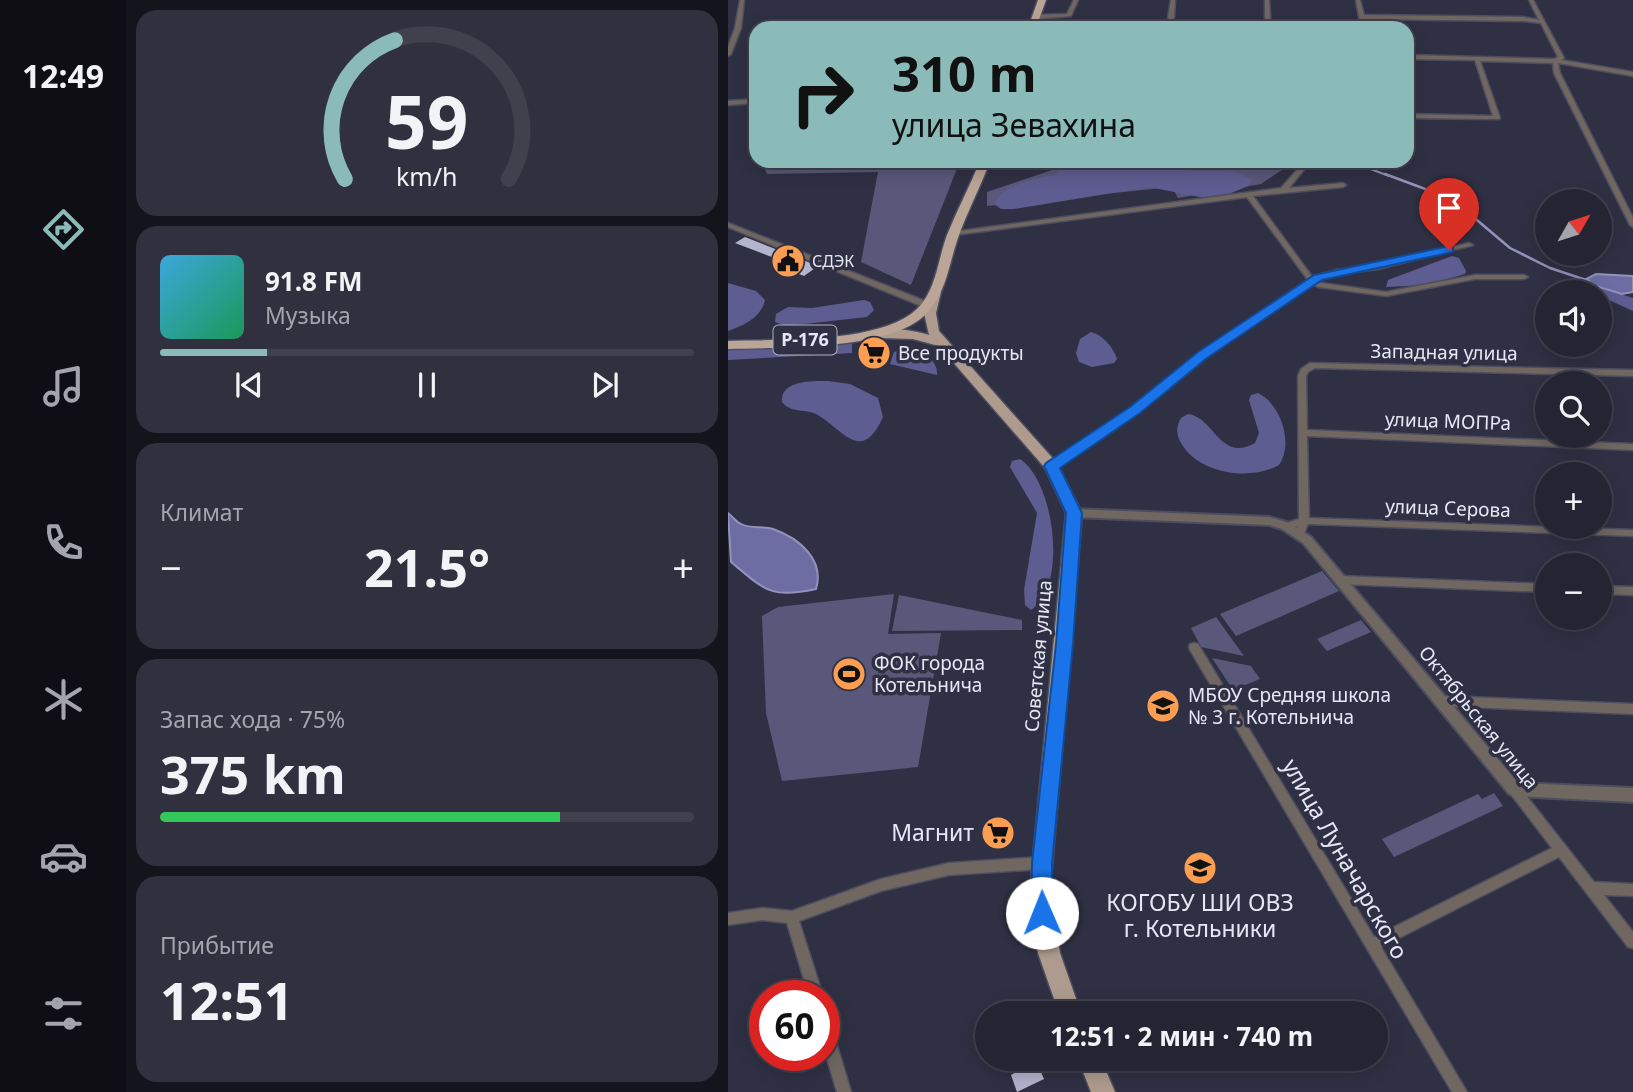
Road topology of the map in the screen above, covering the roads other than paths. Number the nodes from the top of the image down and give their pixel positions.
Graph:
1 (742, 0) edge
2 (1042, 0) edge
3 (1076, 0) edge
4 (1173, 0) edge
5 (1266, 0) edge
6 (1358, 0) edge
7 (1531, 0) edge
8 (1036, 17) junction
9 (1363, 17) junction
10 (1171, 18) dead end
11 (1035, 21) edge
12 (1268, 21) edge
13 (1363, 21) edge
14 (1541, 22) junction
15 (728, 54) edge
16 (1414, 57) edge
17 (1476, 59) junction
18 (1555, 61) junction
19 (1633, 74) edge
20 (749, 102) edge
21 (728, 103) edge
22 (1414, 116) edge
23 (982, 168) edge
24 (1302, 168) edge
25 (1343, 186) dead end
26 (1283, 190) junction
27 (1250, 195) junction
28 (728, 225) edge
29 (1633, 225) edge
30 (954, 233) junction
31 (1469, 245) dead end
32 (1524, 277) dead end
33 (1312, 281) junction
34 (934, 292) junction
35 (927, 305) junction
36 (911, 328) junction
37 (882, 334) joint
38 (943, 344) junction
39 (728, 345) edge
40 (1633, 373) edge
41 (1304, 433) junction
42 (1633, 447) edge
43 (1051, 466) junction
44 (1074, 513) junction
45 (1302, 528) junction
46 (1633, 533) edge
47 (1340, 580) junction
48 (1535, 588) edge
49 (1612, 590) edge
50 (1633, 591) edge
51 (1194, 647) dead end
52 (1443, 701) junction
53 (1633, 709) edge
54 (1514, 789) junction
55 (1633, 795) edge
56 (1561, 850) junction
57 (1042, 863) junction
58 (1591, 888) junction
59 (1633, 890) edge
60 (792, 917) junction
61 (728, 919) edge
62 (1633, 942) edge
63 (1371, 945) junction
64 (811, 980) edge
65 (1065, 1001) edge
66 (835, 1071) edge
67 (1094, 1071) edge
68 (840, 1091) edge
69 (1103, 1092) edge
70 (1460, 1092) edge

1 - 15 street
2 - 8 highway
3 - 8 street
4 - 10 street
5 - 12 street
6 - 9 street
7 - 14 street
8 - 11 highway
9 - 13 street
9 - 14 street
14 - 18 street
16 - 17 street
17 - 18 street
17 - 22 street
18 - 19 street
18 - 29 street
20 - 21 street
23 - 30 highway
24 - 26 street
25 - 26 street
26 - 27 street
27 - 30 street
27 - 33 street
28 - 35 street
30 - 34 highway
31 - 33 street
32 - 33 street
33 - 43 street
34 - 35 highway
34 - 38 main road
35 - 36 highway
36 - 37 main road
36 - 38 main road
37 - 39 highway, Р-176
38 - 43 main road
40 - 41 street, Западная улица
41 - 42 street, улица МОПРа
41 - 45 street
43 - 44 main road
44 - 45 street, Октябрьская улица
44 - 57 main road, Советская улица
45 - 46 street, улица Серова
45 - 47 street, Октябрьская улица
47 - 48 street
47 - 52 street, Октябрьская улица
49 - 50 street
51 - 63 street, улица Луначарского
52 - 53 street
52 - 54 street, Октябрьская улица
54 - 55 street
54 - 56 street, Октябрьская улица
56 - 58 street, Октябрьская улица
56 - 63 street
57 - 60 street
57 - 65 main road, Советская улица
58 - 59 street
58 - 62 street, Октябрьская улица
60 - 61 street
60 - 64 street
63 - 70 street, улица Луначарского
66 - 68 street
67 - 69 main road

